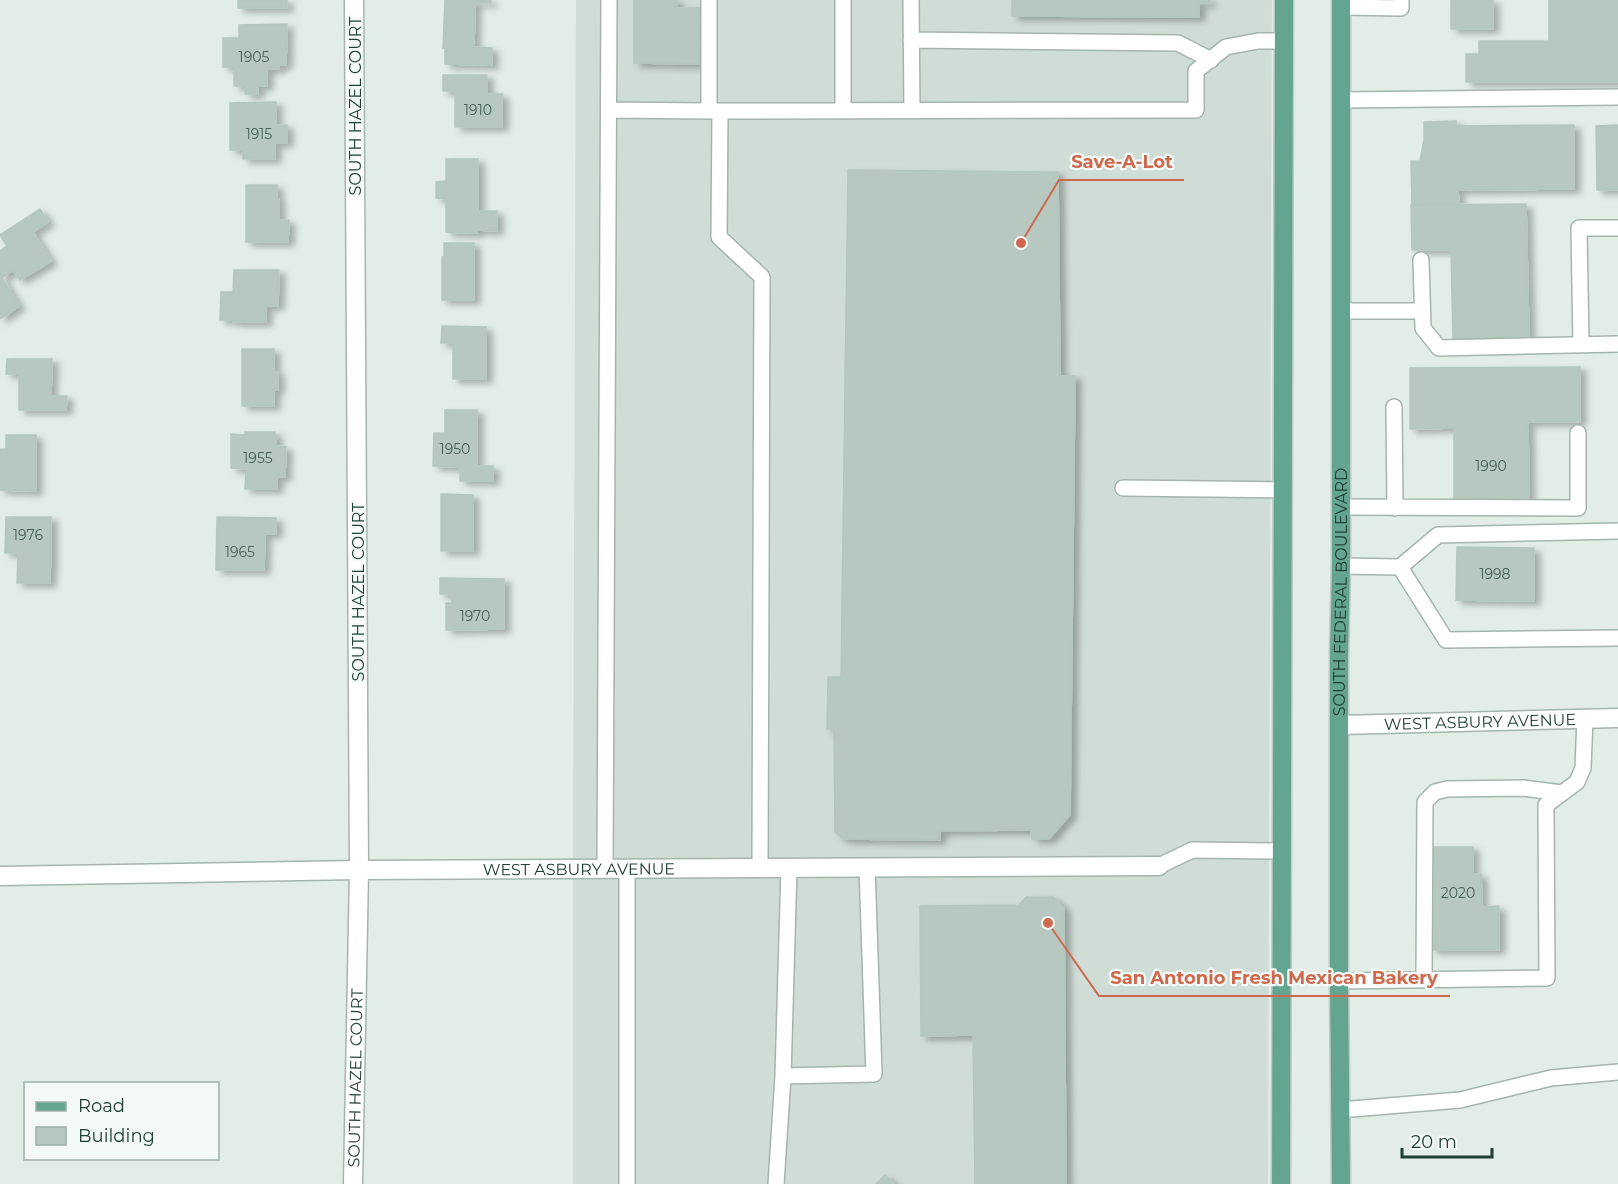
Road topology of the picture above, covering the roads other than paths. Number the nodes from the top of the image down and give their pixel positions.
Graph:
1 (354, 0) edge
2 (609, 0) edge
3 (709, 0) edge
4 (843, 0) edge
5 (911, 0) edge
6 (1284, 0) edge
7 (1401, 0) edge
8 (1341, 4) edge
9 (911, 40) junction
10 (1284, 41) junction
11 (1211, 60) junction
12 (1618, 97) edge
13 (1341, 100) junction
14 (609, 110) junction
15 (714, 111) junction
16 (843, 111) junction
17 (912, 111) junction
18 (1618, 228) edge
19 (1421, 260) dead end
20 (1340, 311) junction
21 (1422, 311) junction
22 (1618, 344) edge
23 (1581, 345) junction
24 (1394, 407) dead end
25 (1578, 433) dead end
26 (1123, 489) dead end
27 (1282, 490) junction
28 (1341, 507) junction
29 (1395, 507) junction
30 (1618, 531) edge
31 (1341, 566) junction
32 (1400, 567) junction
33 (1618, 638) edge
34 (1585, 718) junction
35 (1618, 718) edge
36 (1340, 725) junction
37 (1562, 793) junction
38 (1282, 851) junction
39 (1159, 866) joint
40 (867, 867) junction
41 (760, 868) junction
42 (789, 868) junction
43 (605, 869) junction
44 (627, 869) junction
45 (359, 870) junction
46 (0, 876) edge
47 (1424, 979) junction
48 (1339, 981) junction
49 (1618, 1072) edge
50 (783, 1076) junction
51 (1340, 1110) junction
52 (353, 1184) edge
53 (627, 1184) edge
54 (776, 1184) edge
55 (1281, 1184) edge
56 (1341, 1184) edge

1 - 45 street, SOUTH HAZEL COURT
2 - 14 lane
3 - 15 lane
4 - 16 lane
5 - 9 lane
6 - 10 main road
7 - 8 lane
8 - 13 main road, SOUTH FEDERAL BOULEVARD
9 - 11 lane
9 - 17 lane
10 - 11 lane
10 - 27 main road
11 - 17 lane
12 - 13 lane
13 - 20 main road, SOUTH FEDERAL BOULEVARD
14 - 15 lane
14 - 43 lane
15 - 16 lane
15 - 41 lane
16 - 17 lane
18 - 23 lane
19 - 21 lane
20 - 21 lane
20 - 28 main road, SOUTH FEDERAL BOULEVARD
21 - 23 lane
22 - 23 lane
24 - 29 lane
25 - 29 lane
26 - 27 lane
27 - 38 main road
28 - 29 lane
28 - 31 main road, SOUTH FEDERAL BOULEVARD
30 - 32 lane
31 - 32 lane
31 - 36 main road, SOUTH FEDERAL BOULEVARD
32 - 33 lane
34 - 35 street, WEST ASBURY AVENUE
34 - 36 street, WEST ASBURY AVENUE
34 - 37 lane
36 - 48 main road, SOUTH FEDERAL BOULEVARD
37 - 47 lane
37 - 47 lane
38 - 39 lane
38 - 55 main road
39 - 40 street, WEST ASBURY AVENUE
40 - 42 street, WEST ASBURY AVENUE
40 - 50 lane
41 - 42 street, WEST ASBURY AVENUE
41 - 44 street, WEST ASBURY AVENUE
42 - 50 lane
43 - 44 street, WEST ASBURY AVENUE
43 - 45 street, WEST ASBURY AVENUE
44 - 53 lane
45 - 46 street, WEST ASBURY AVENUE
45 - 52 street, SOUTH HAZEL COURT
47 - 48 lane
48 - 51 main road, SOUTH FEDERAL BOULEVARD
49 - 51 lane
50 - 54 lane
51 - 56 main road, SOUTH FEDERAL BOULEVARD

